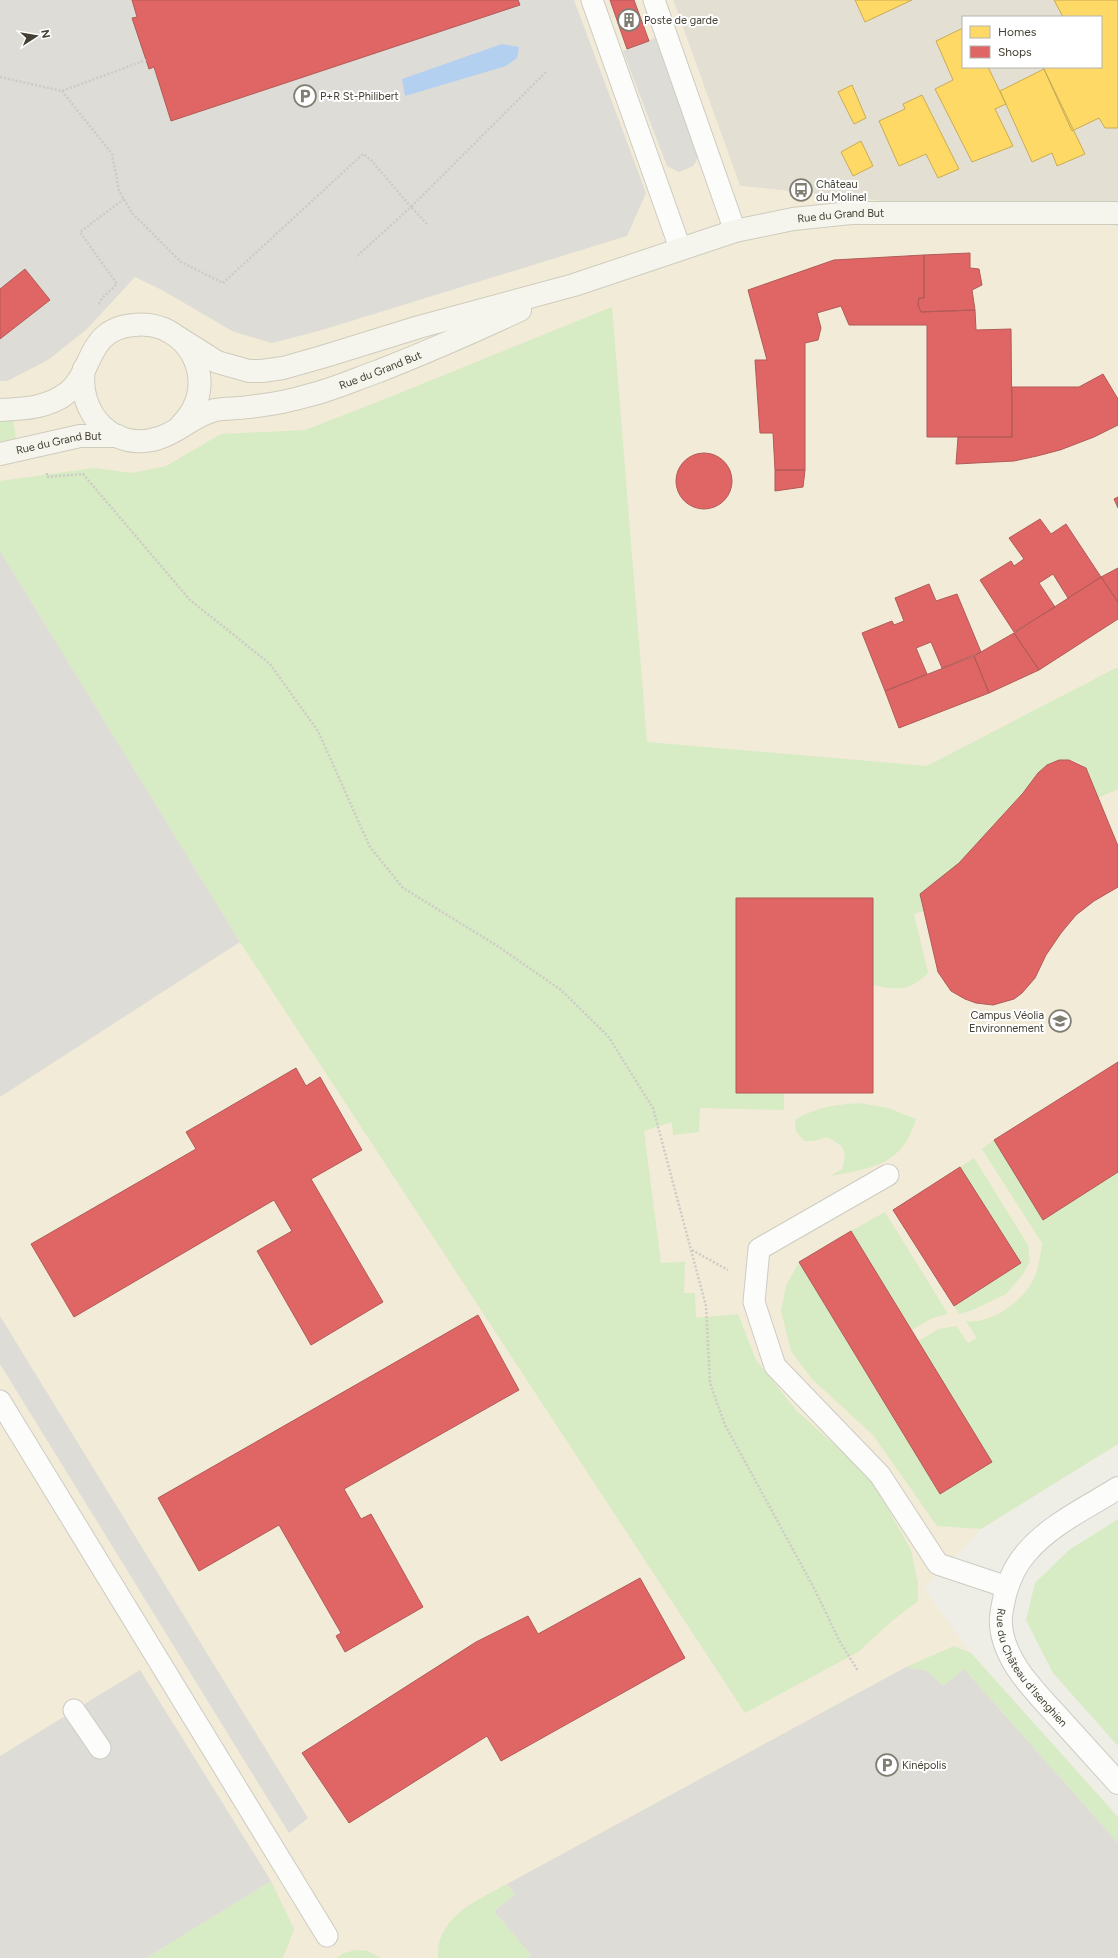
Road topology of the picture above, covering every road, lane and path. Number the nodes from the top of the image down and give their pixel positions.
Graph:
1 (592, 0) edge
2 (654, 0) edge
3 (146, 60) dead end
4 (547, 71) dead end
5 (0, 77) edge
6 (62, 91) junction
7 (124, 199) junction
8 (411, 207) junction
9 (1118, 213) edge
10 (427, 224) dead end
11 (735, 231) junction
12 (680, 248) junction
13 (356, 257) dead end
14 (574, 285) junction
15 (98, 305) dead end
16 (179, 338) junction
17 (84, 369) junction
18 (0, 410) edge
19 (179, 427) junction
20 (118, 436) junction
21 (43, 446) junction
22 (0, 454) edge
23 (888, 1175) dead end
24 (692, 1250) junction
25 (755, 1284) junction
26 (0, 1401) edge
27 (1118, 1488) edge
28 (1007, 1587) junction
29 (858, 1671) dead end
30 (74, 1710) dead end
31 (100, 1748) dead end
32 (1118, 1783) edge
33 (327, 1936) dead end

1 - 12 lane
2 - 11 lane
3 - 6 path
4 - 8 path
5 - 6 path
6 - 7 path
7 - 8 path
7 - 15 path
8 - 10 path
8 - 13 path
9 - 11 main road, Rue du Grand But
11 - 12 main road, Rue du Grand But
12 - 14 main road, Rue du Grand But
14 - 16 main road, Rue du Grand But
14 - 19 main road, Rue du Grand But
16 - 17 main road, Rue du Grand But
16 - 19 main road, Rue du Grand But
17 - 18 main road, Rue du Grand But
17 - 20 main road, Rue du Grand But
19 - 20 main road, Rue du Grand But
20 - 21 main road, Rue du Grand But
21 - 22 main road, Rue du Grand But
21 - 24 path
23 - 25 lane
24 - 25 path
24 - 29 path
25 - 28 lane
26 - 33 lane
27 - 28 street, Rue du Château d'Isenghien
28 - 32 street, Rue du Château d'Isenghien
30 - 31 lane

